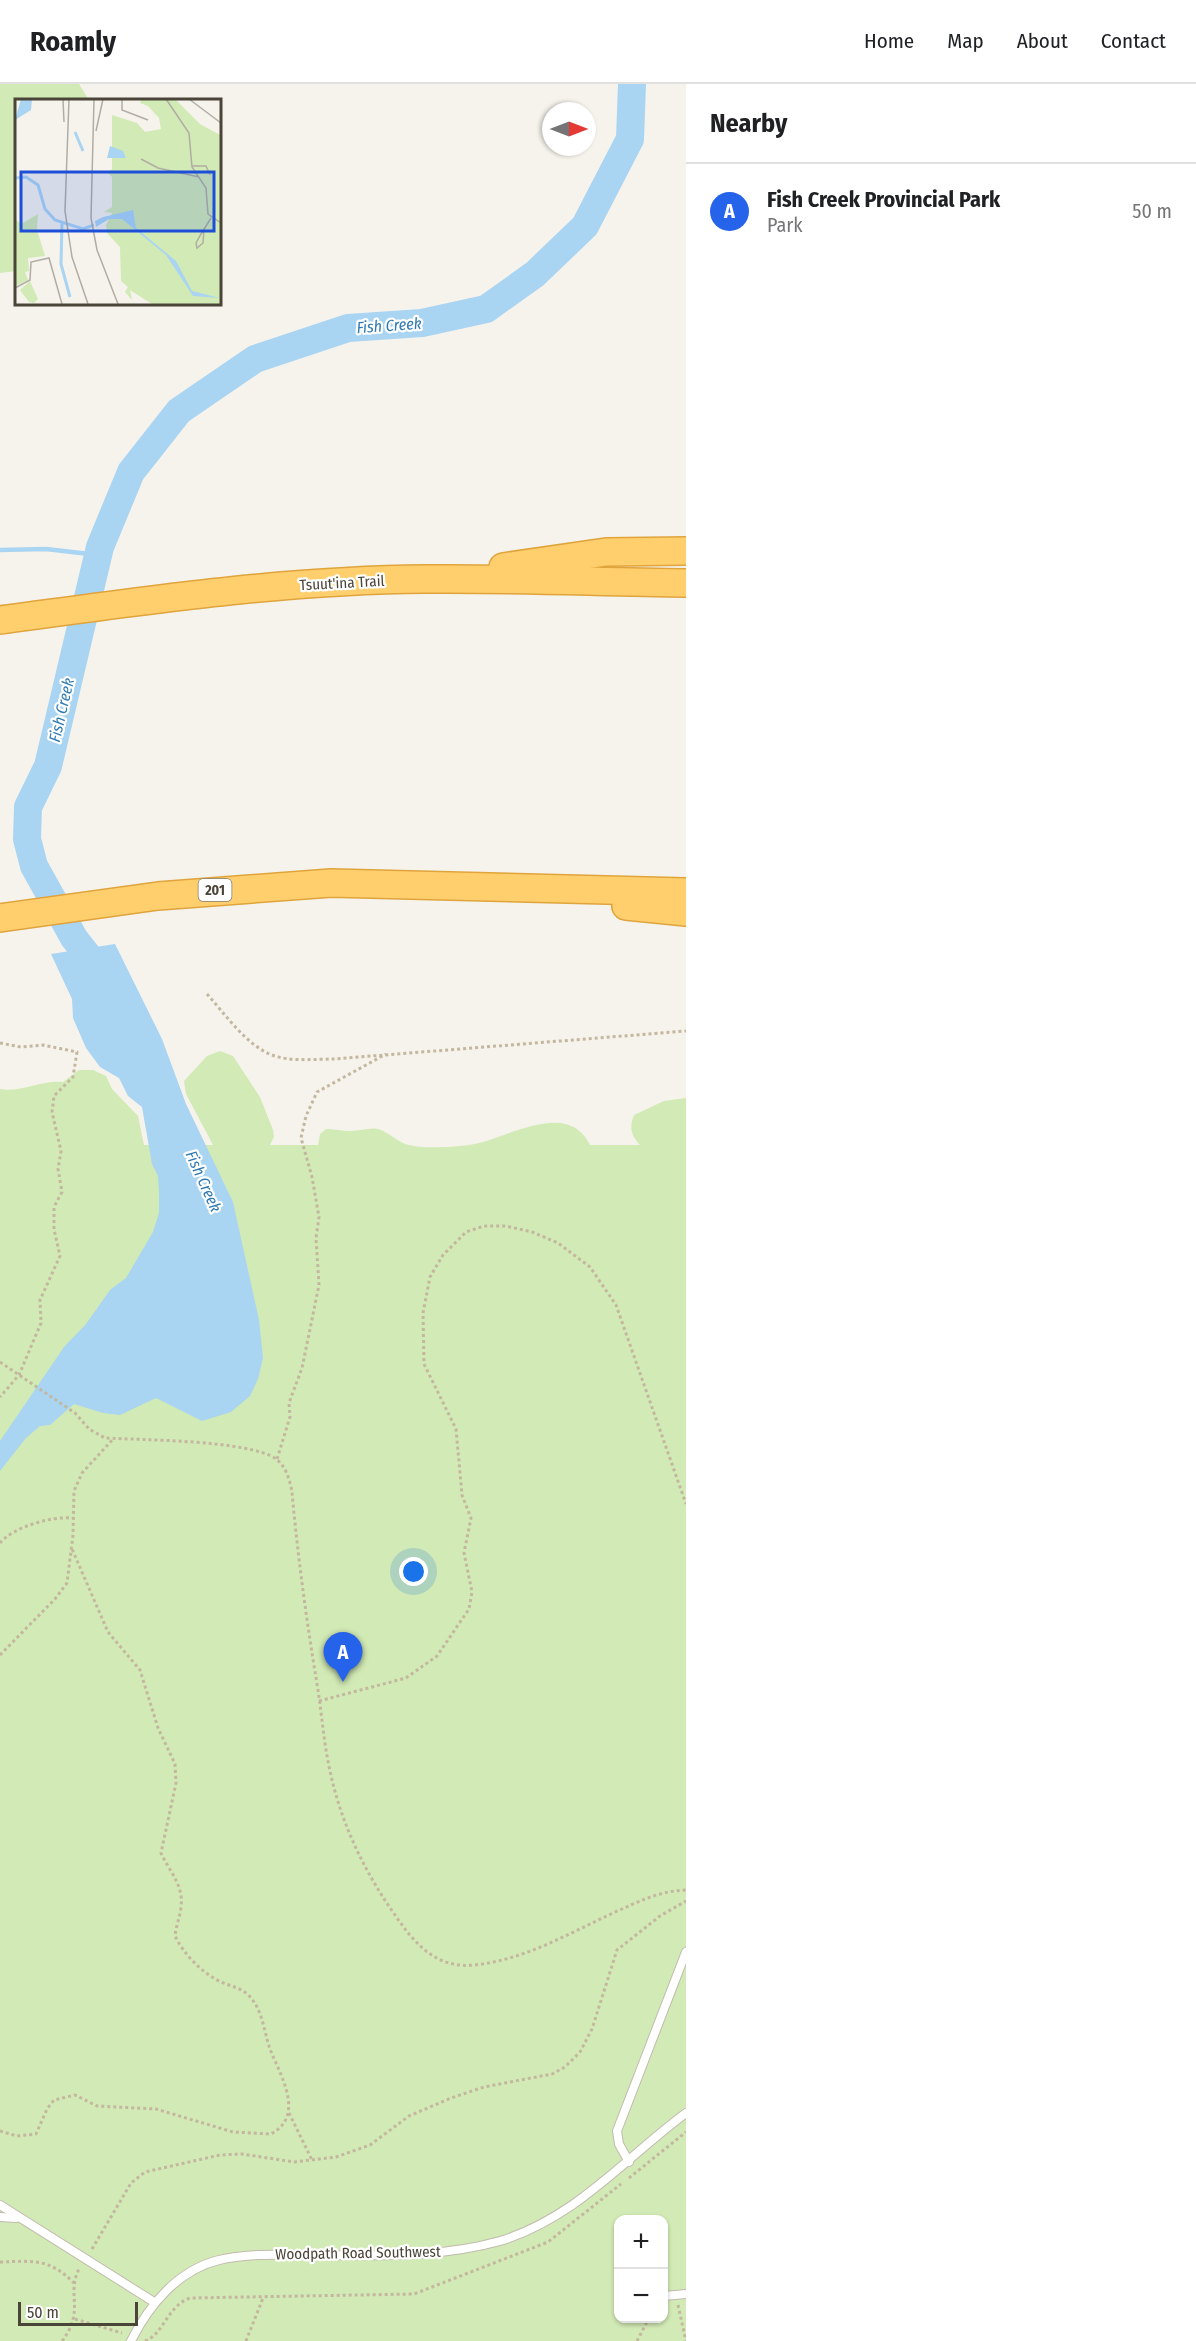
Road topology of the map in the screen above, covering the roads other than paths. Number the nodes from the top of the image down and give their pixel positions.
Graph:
1 (686, 550) edge
2 (425, 579) junction
3 (686, 584) edge
4 (0, 620) edge
5 (431, 884) junction
6 (686, 892) edge
7 (686, 912) edge
8 (0, 918) edge
9 (686, 1952) edge
10 (686, 2113) edge
11 (629, 2162) junction
12 (0, 2205) edge
13 (0, 2217) edge
14 (20, 2219) junction
15 (686, 2294) edge
16 (668, 2296) edge
17 (154, 2302) junction
18 (132, 2341) edge

1 - 2 highway
2 - 3 highway, Tsuut'ina Trail
2 - 4 highway, Tsuut'ina Trail
5 - 6 highway, 201
5 - 7 highway
5 - 8 highway, 201
9 - 11 lane
10 - 11 lane, Woodpath Road Southwest
11 - 17 lane, Woodpath Road Southwest
12 - 14 lane
13 - 14 lane
14 - 17 lane
15 - 16 lane
17 - 18 lane, Woodpath Road Southwest

